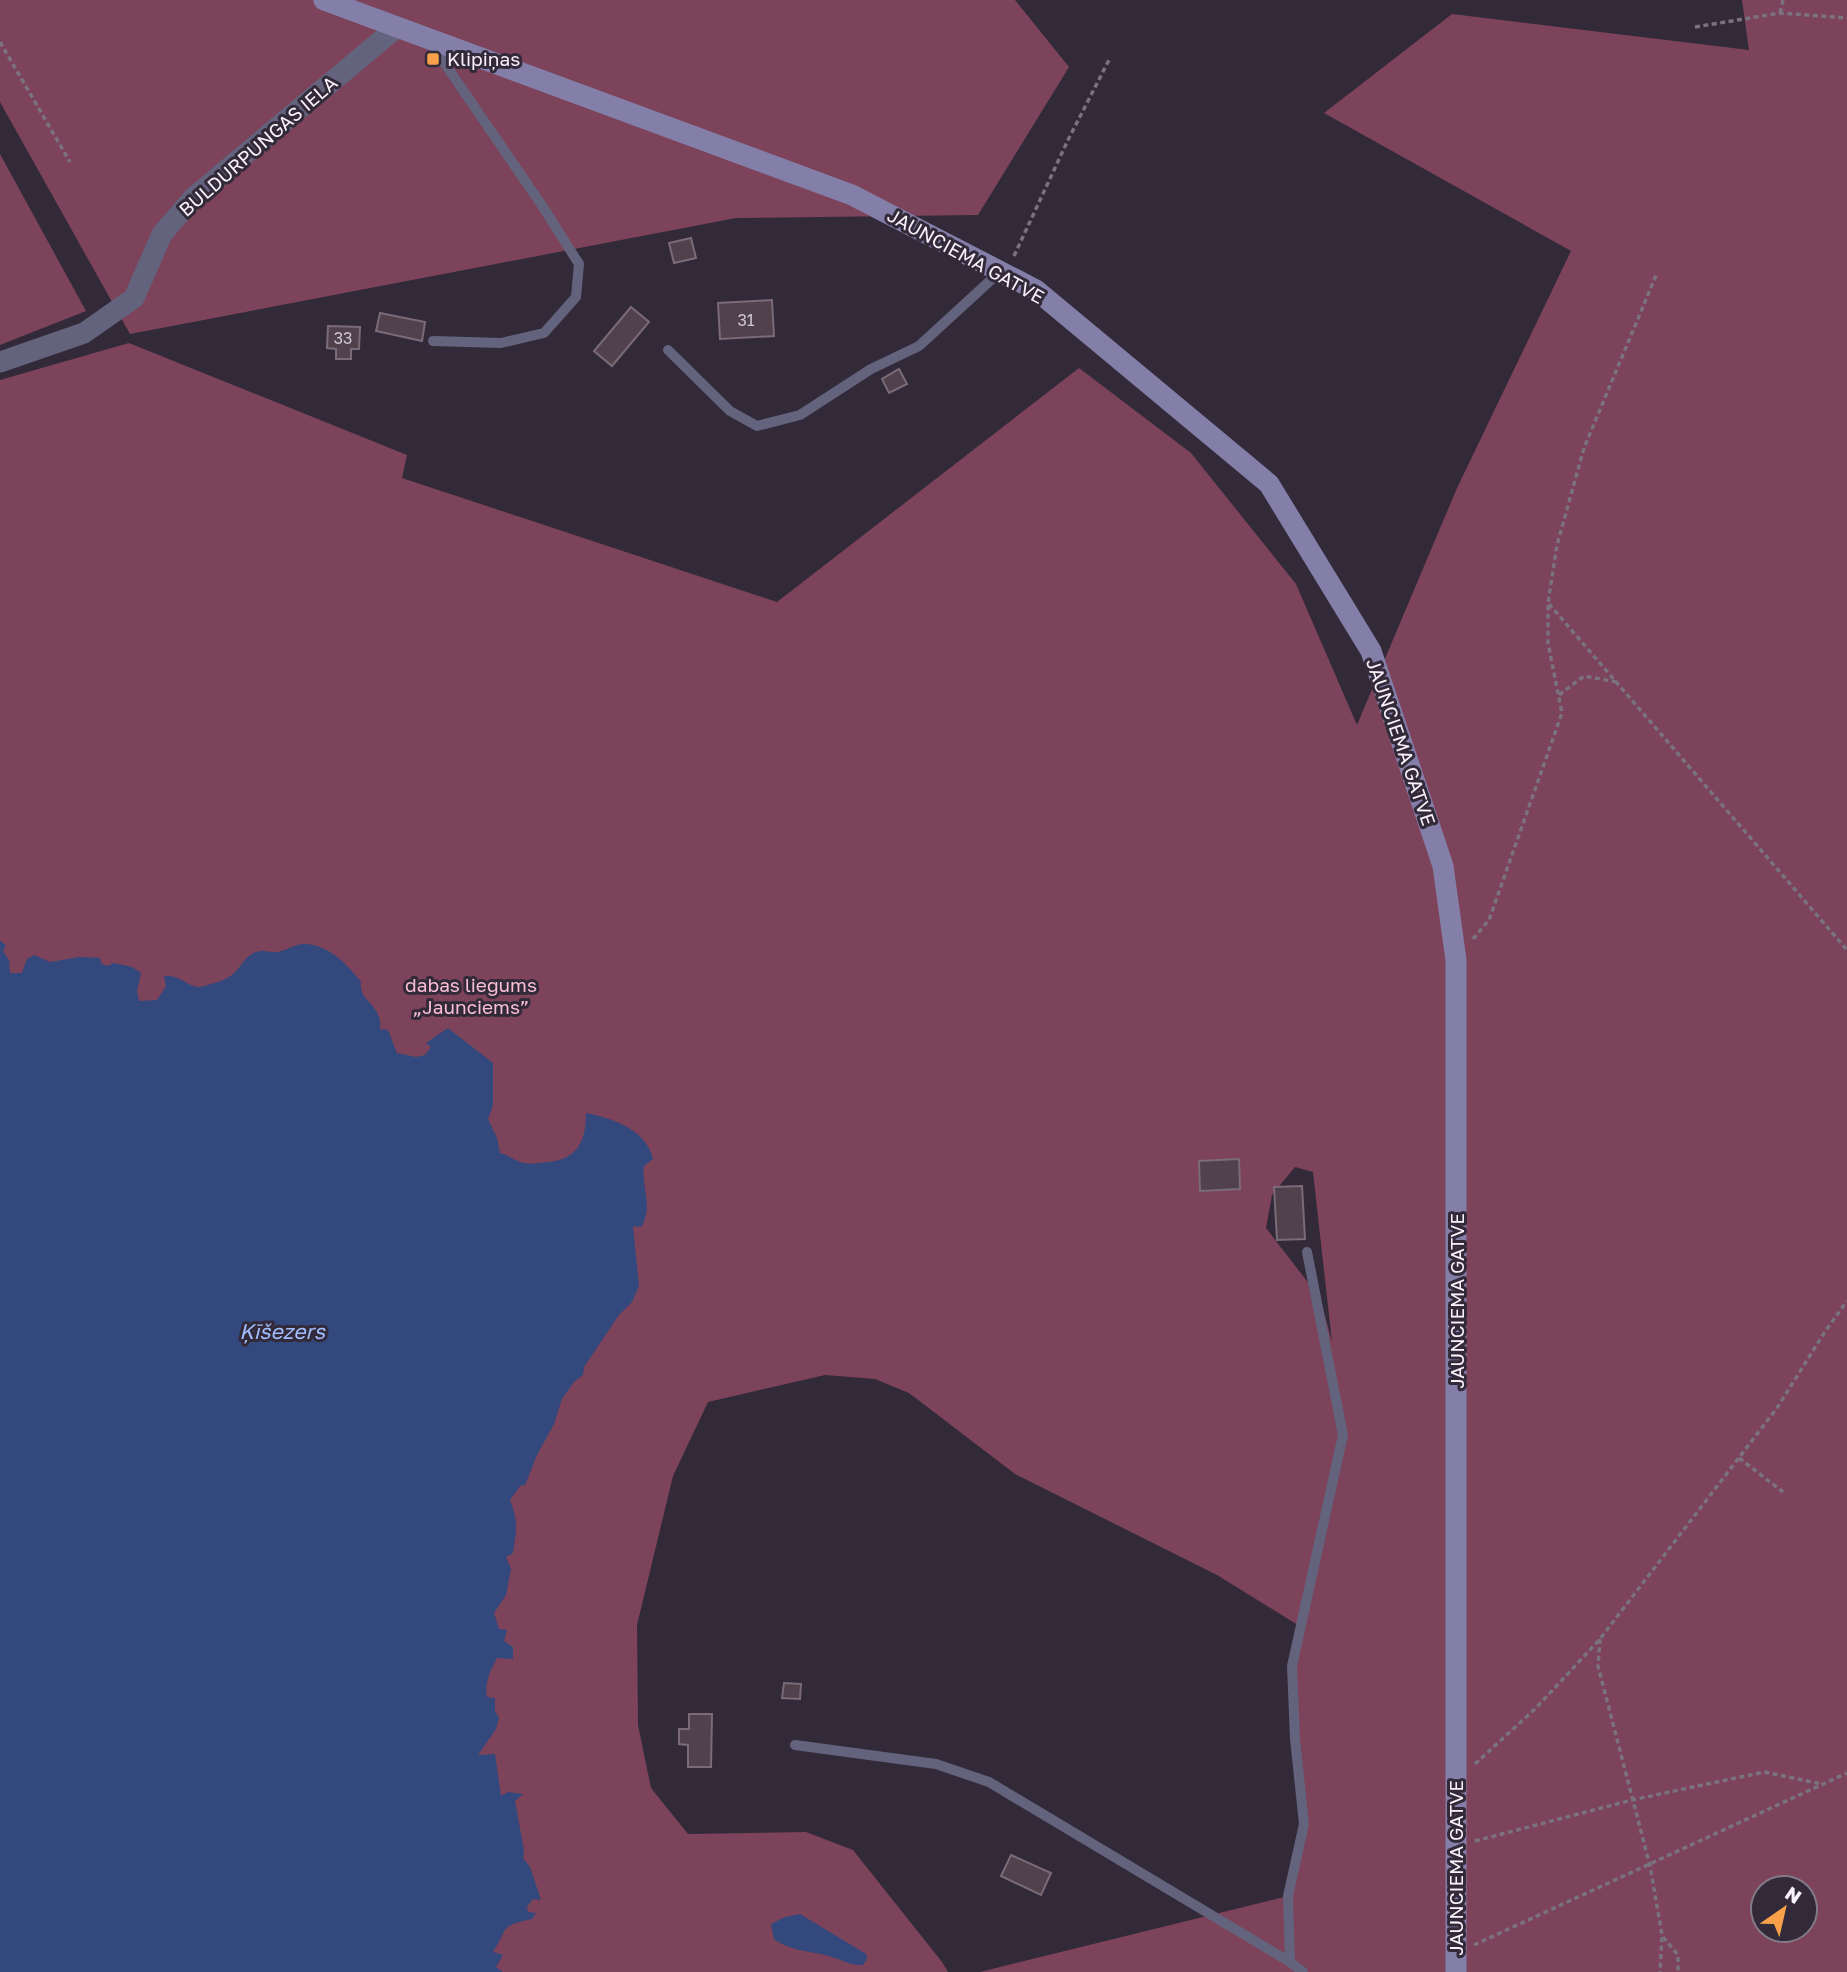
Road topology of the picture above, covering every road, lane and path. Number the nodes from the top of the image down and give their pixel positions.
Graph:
1 (324, 0) edge
2 (1783, 0) edge
3 (1780, 13) junction
4 (1847, 18) edge
5 (1695, 26) dead end
6 (396, 28) junction
7 (428, 40) junction
8 (0, 43) edge
9 (1110, 60) dead end
10 (70, 162) dead end
11 (1657, 273) dead end
12 (1004, 274) junction
13 (433, 341) dead end
14 (668, 350) dead end
15 (0, 362) edge
16 (1548, 603) junction
17 (1616, 682) junction
18 (1559, 695) junction
19 (1847, 950) edge
20 (1456, 960) junction
21 (1307, 1252) dead end
22 (1847, 1301) edge
23 (1739, 1458) junction
24 (1783, 1492) dead end
25 (1600, 1639) junction
26 (795, 1745) dead end
27 (1847, 1773) edge
28 (1456, 1783) junction
29 (1824, 1784) junction
30 (1632, 1800) junction
31 (1456, 1844) junction
32 (1650, 1866) junction
33 (1662, 1935) junction
34 (1290, 1962) junction
35 (1456, 1962) edge
36 (1303, 1972) edge
37 (1660, 1972) edge
38 (1678, 1972) edge

1 - 6 main road, JAUNCIEMA GATVE
2 - 3 path
3 - 4 path
3 - 5 path
6 - 7 main road, JAUNCIEMA GATVE
6 - 15 street, BULDURPUNGAS IELA
7 - 12 main road, JAUNCIEMA GATVE
7 - 13 lane
8 - 10 path
9 - 12 path
11 - 16 path
12 - 14 lane
12 - 20 main road, JAUNCIEMA GATVE
16 - 17 path
16 - 18 path
17 - 18 path
17 - 19 path
18 - 20 path
20 - 28 main road, JAUNCIEMA GATVE
21 - 34 lane
22 - 23 path
23 - 24 path
23 - 25 path
25 - 28 path
25 - 30 path
26 - 34 lane
27 - 29 path
28 - 31 main road, JAUNCIEMA GATVE
29 - 30 path
29 - 32 path
30 - 31 path
30 - 32 path
31 - 35 main road, JAUNCIEMA GATVE
32 - 33 path
32 - 35 path
33 - 37 path
33 - 38 path
34 - 36 lane

